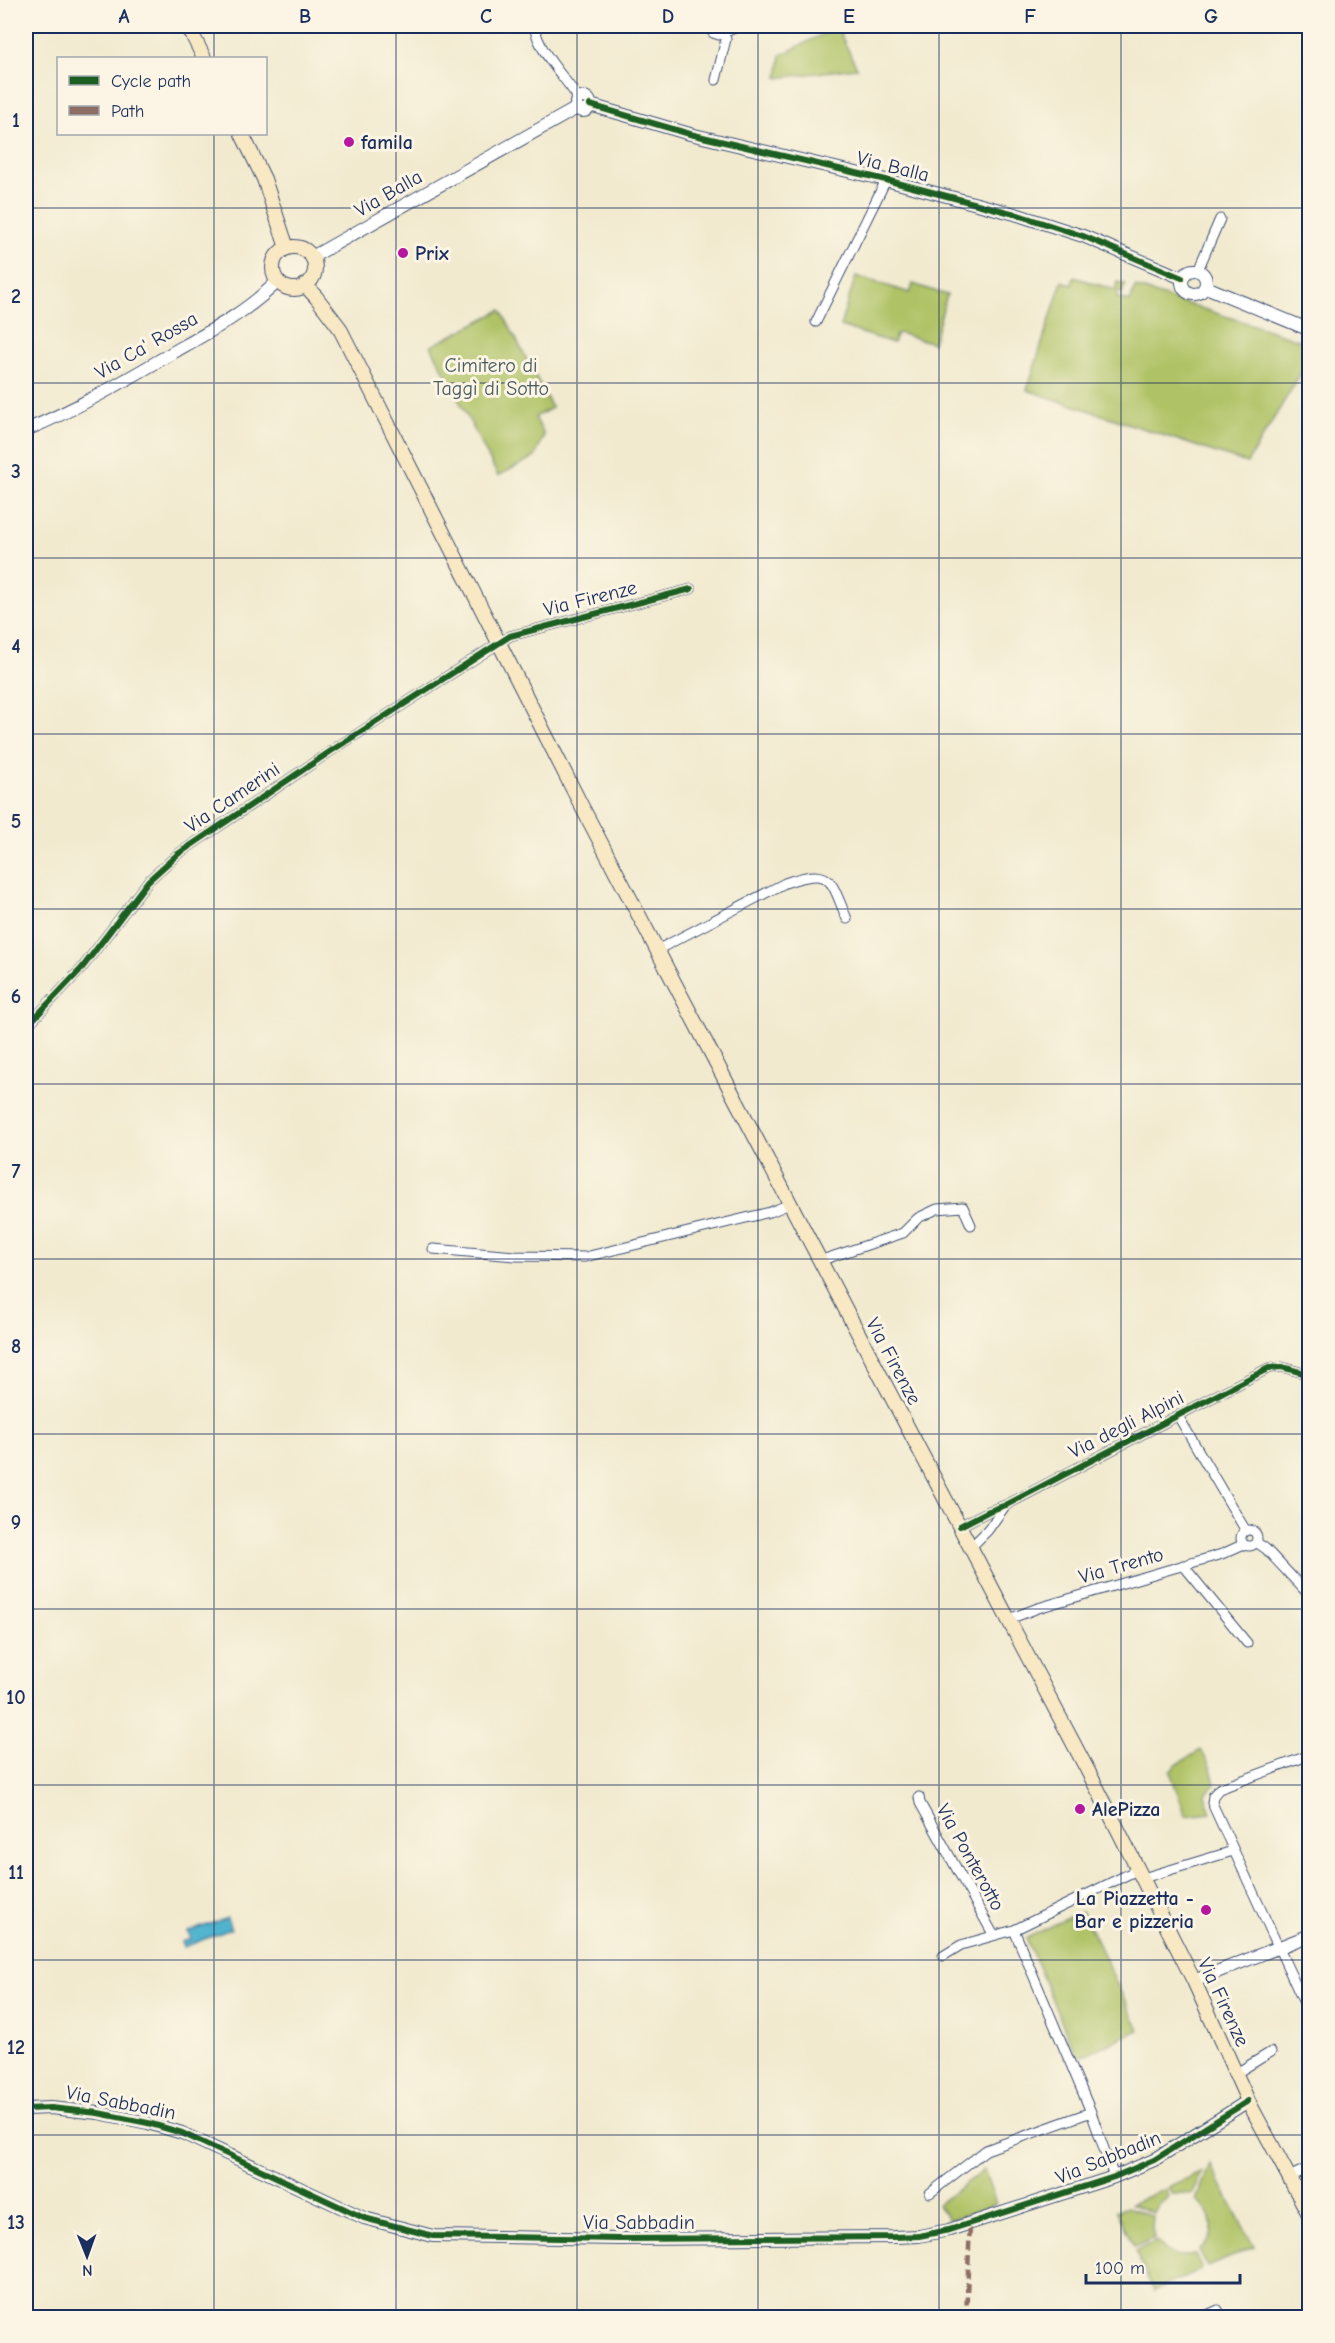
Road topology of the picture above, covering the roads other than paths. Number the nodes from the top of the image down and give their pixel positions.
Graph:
1 (188, 26) edge
2 (534, 26) edge
3 (711, 26) edge
4 (739, 26) edge
5 (723, 33) junction
6 (204, 57) edge
7 (717, 80) dead end
8 (582, 104) junction
9 (242, 135) edge
10 (886, 180) junction
11 (1220, 219) dead end
12 (287, 248) junction
13 (312, 257) junction
14 (1198, 270) junction
15 (1182, 278) junction
16 (278, 281) junction
17 (305, 285) junction
18 (1206, 287) junction
19 (816, 322) dead end
20 (1310, 330) edge
21 (26, 430) edge
22 (690, 589) dead end
23 (499, 643) junction
24 (847, 920) dead end
25 (657, 950) junction
26 (26, 1027) edge
27 (790, 1204) junction
28 (971, 1225) dead end
29 (433, 1249) dead end
30 (819, 1261) junction
31 (1310, 1375) edge
32 (1178, 1416) junction
33 (1005, 1506) junction
34 (960, 1526) junction
35 (1246, 1531) junction
36 (1256, 1542) junction
37 (1244, 1544) junction
38 (970, 1547) junction
39 (1183, 1565) junction
40 (1310, 1596) edge
41 (1009, 1620) junction
42 (1247, 1642) dead end
43 (1310, 1755) edge
44 (919, 1797) dead end
45 (1233, 1851) junction
46 (1141, 1873) junction
47 (1014, 1930) junction
48 (993, 1934) junction
49 (1310, 1935) edge
50 (1277, 1948) junction
51 (943, 1956) dead end
52 (1194, 1981) junction
53 (1310, 2016) edge
54 (1271, 2052) dead end
55 (1236, 2074) junction
56 (1248, 2101) junction
57 (26, 2109) edge
58 (1091, 2112) junction
59 (1310, 2167) edge
60 (1114, 2177) junction
61 (1289, 2177) junction
62 (930, 2193) dead end
63 (1310, 2216) edge
64 (1200, 2318) edge
65 (1222, 2318) edge

1 - 6 main road
2 - 8 street
3 - 5 street
4 - 5 street
5 - 7 street
8 - 10 street, Via Balla
8 - 13 street, Via Balla
9 - 12 main road
10 - 15 street, Via Balla
10 - 19 street, Via Balla
11 - 14 street
12 - 13 main road
12 - 16 main road
13 - 17 main road
14 - 15 street
14 - 18 street
15 - 18 street
16 - 17 main road
16 - 21 street, Via Ca' Rossa
17 - 23 main road, Via Firenze
18 - 20 street
22 - 23 street, Via Firenze
23 - 25 main road, Via Firenze
23 - 26 street, Via Camerini
24 - 25 street
25 - 27 main road, Via Firenze
27 - 29 street
27 - 30 main road, Via Firenze
28 - 30 street
30 - 34 main road, Via Firenze
31 - 32 street, Via degli Alpini
32 - 33 street, Via degli Alpini
32 - 35 street
33 - 34 street, Via degli Alpini
33 - 38 street, Via degli Alpini
34 - 38 main road, Via Firenze
35 - 36 street
35 - 37 street
36 - 37 street, Via Trento
36 - 40 street
37 - 39 street, Via Trento
38 - 41 main road, Via Firenze
39 - 41 street, Via Trento
39 - 42 street
41 - 46 main road, Via Firenze
43 - 45 street
44 - 48 street, Via Ponterotto
45 - 46 street, Via Ponterotto
45 - 50 street
46 - 47 street, Via Ponterotto
46 - 52 main road, Via Firenze
47 - 48 street, Via Ponterotto
47 - 58 street, Via Sabbadin
48 - 51 street, Via Ponterotto
49 - 50 street
50 - 52 street
50 - 53 street
52 - 55 main road, Via Firenze
54 - 55 street
55 - 56 main road, Via Firenze
56 - 60 street, Via Sabbadin
56 - 61 main road, Via Firenze
57 - 60 street, Via Sabbadin
58 - 60 street, Via Sabbadin
58 - 62 street
59 - 61 street
61 - 63 main road, Via Firenze
64 - 65 street

